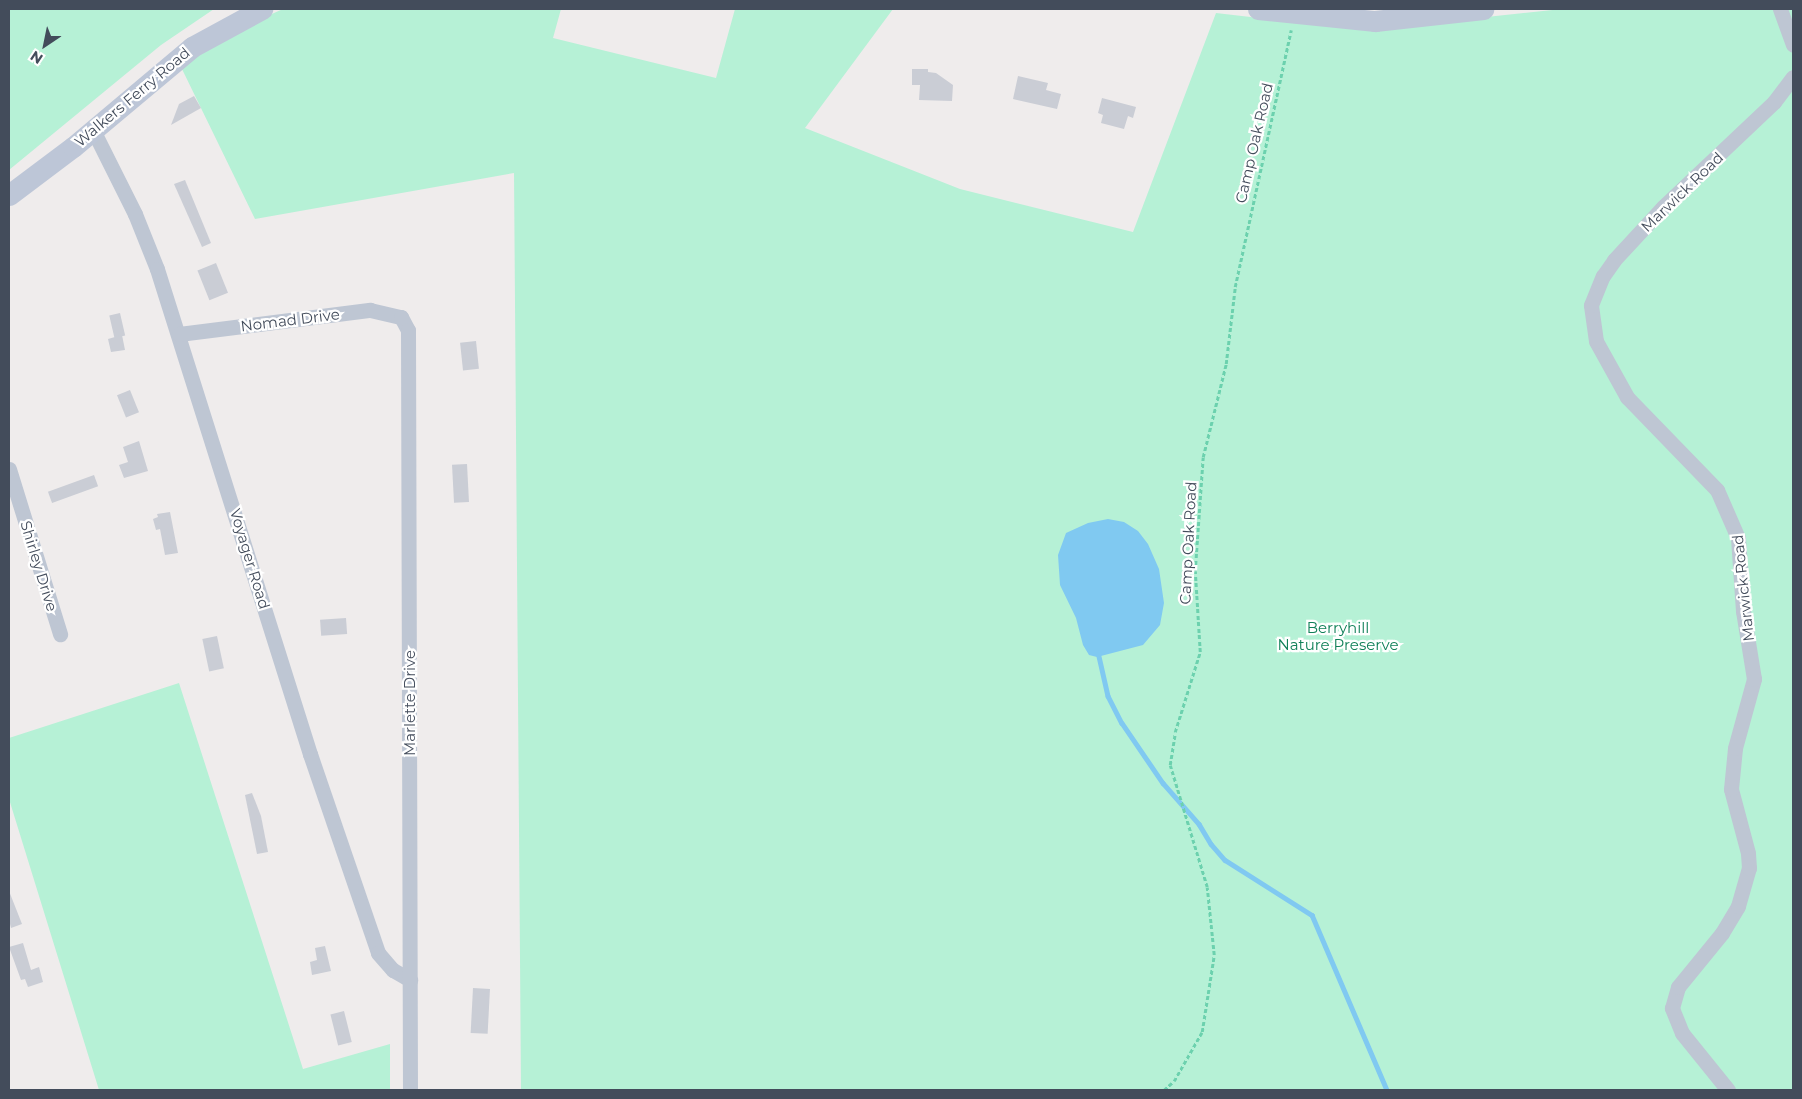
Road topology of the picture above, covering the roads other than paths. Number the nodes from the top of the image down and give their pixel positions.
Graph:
1 (262, 9) edge
2 (1258, 9) edge
3 (1483, 9) edge
4 (1780, 9) edge
5 (1793, 45) edge
6 (1793, 77) edge
7 (93, 130) junction
8 (9, 196) edge
9 (401, 317) joint
10 (179, 334) junction
11 (9, 469) edge
12 (60, 634) dead end
13 (410, 980) junction
14 (410, 1090) edge
15 (1728, 1090) edge

1 - 7 street, Walkers Ferry Road
2 - 3 street
4 - 5 street
6 - 15 street, Marwick Road
7 - 8 street, Walkers Ferry Road
7 - 10 street, Voyager Road
9 - 10 street, Nomad Drive
9 - 13 street, Marlette Drive
10 - 13 street, Voyager Road
11 - 12 street, Shirley Drive
13 - 14 street, Marlette Drive

